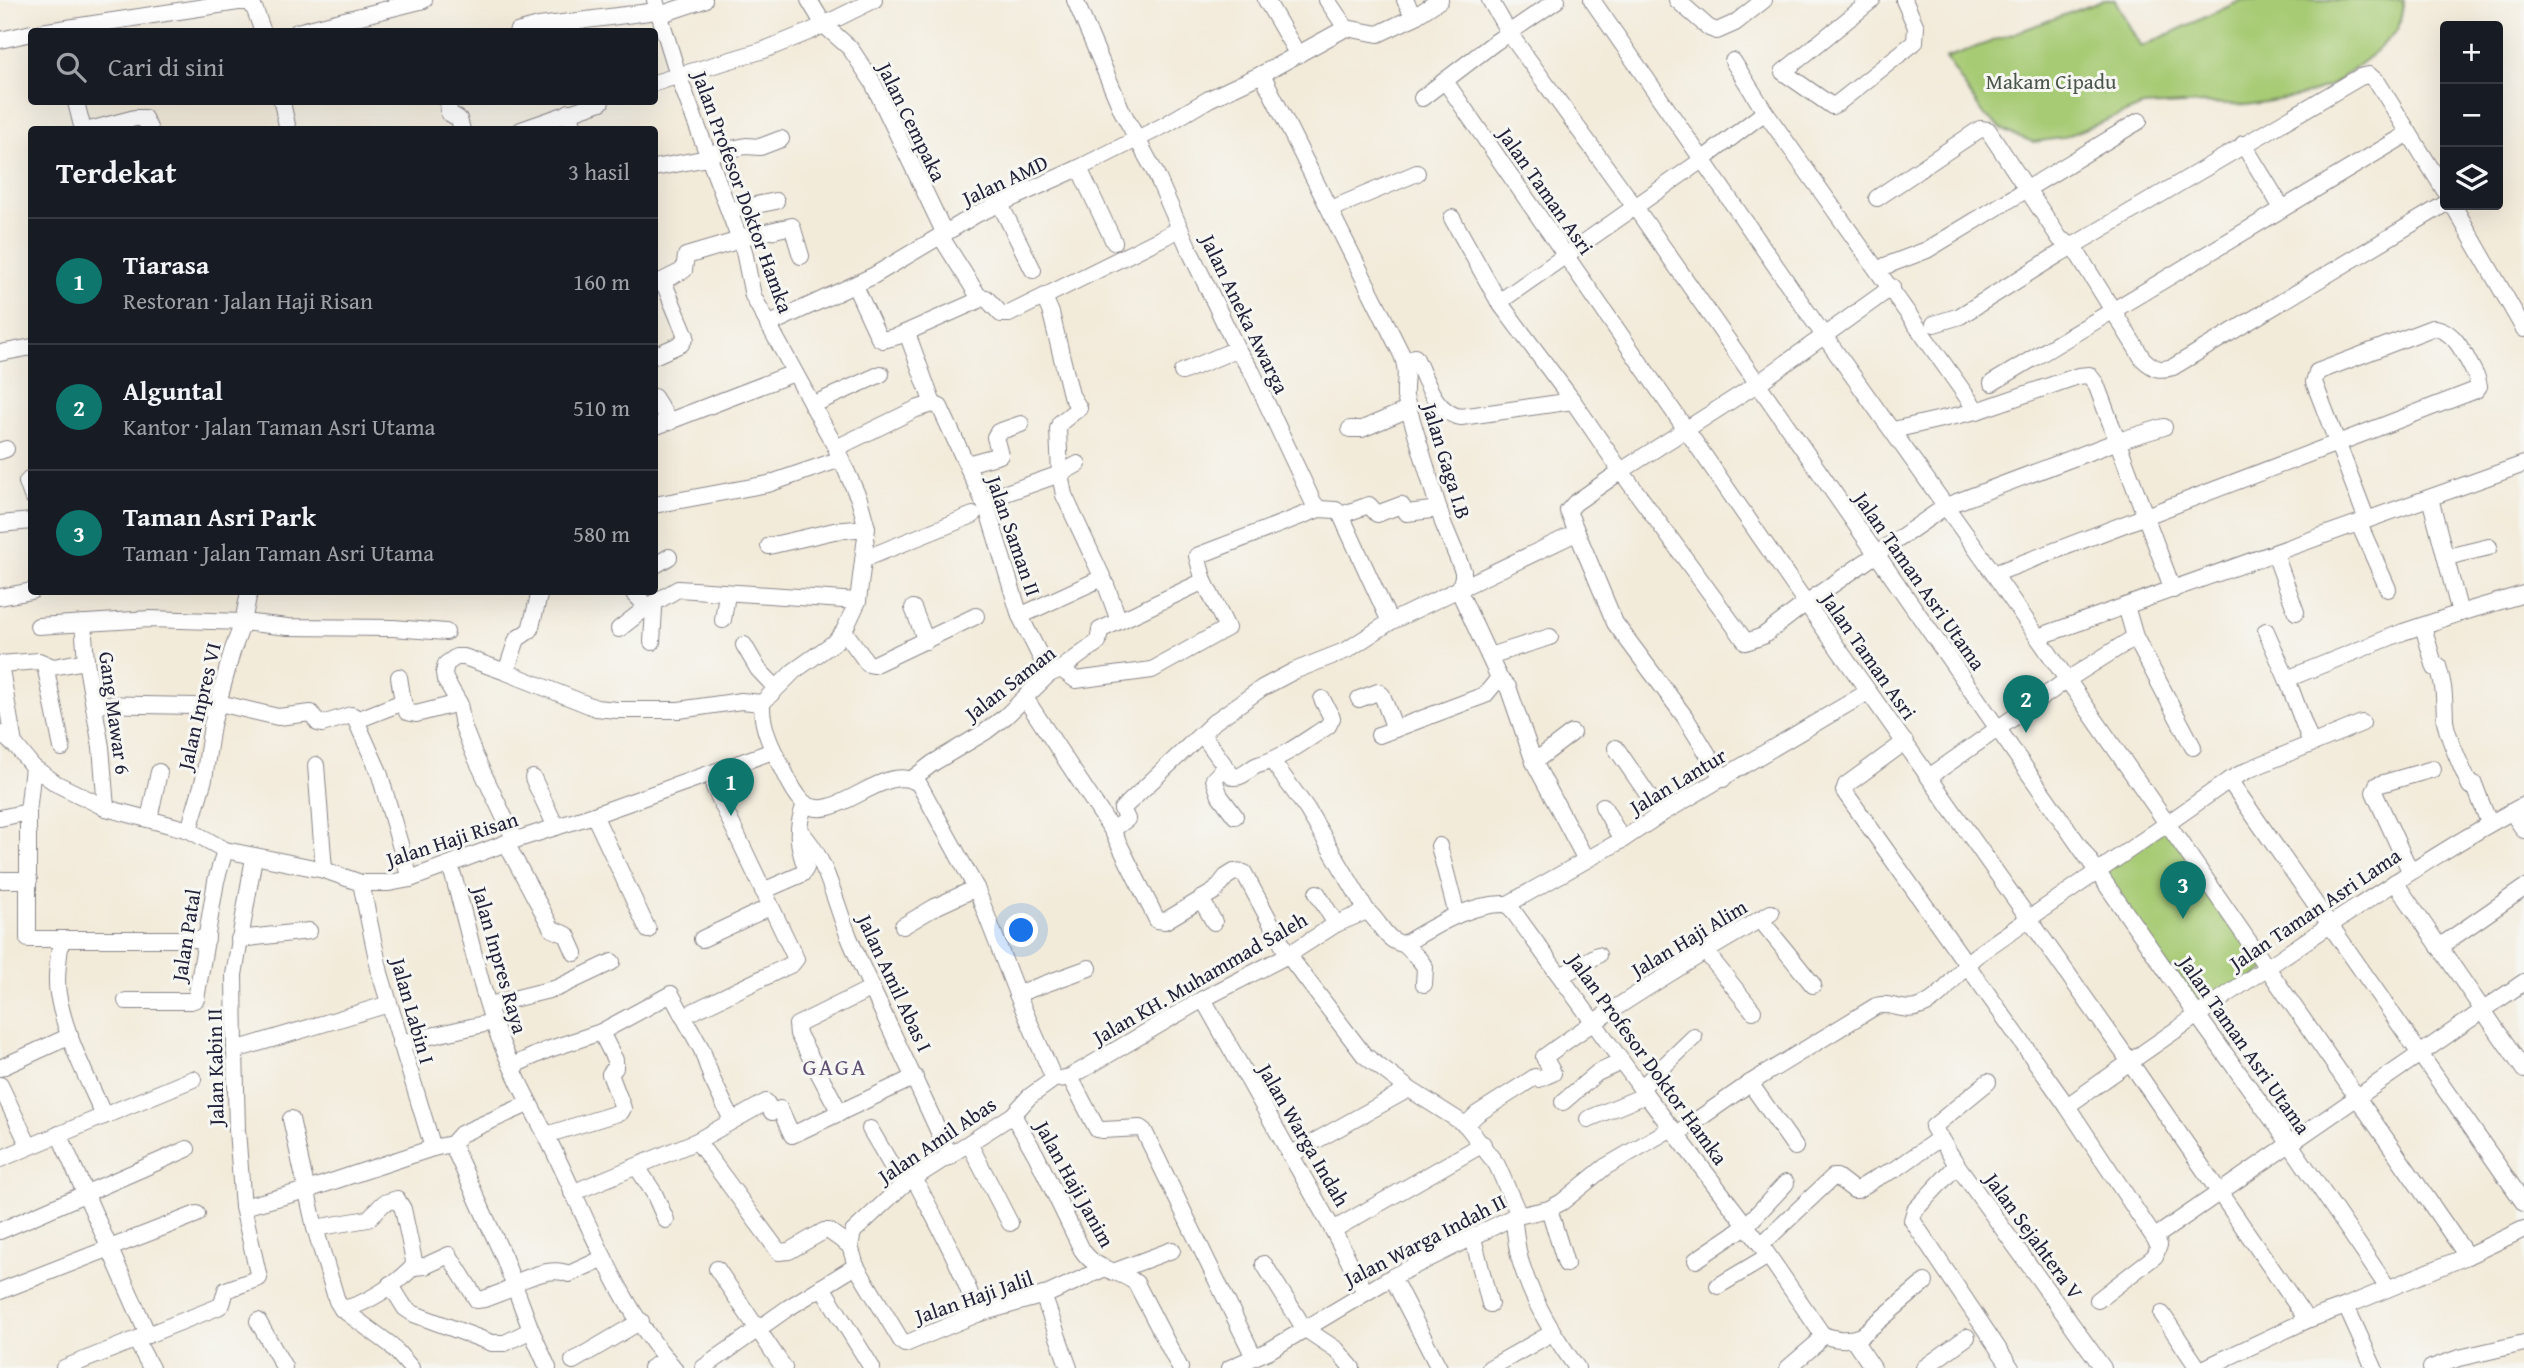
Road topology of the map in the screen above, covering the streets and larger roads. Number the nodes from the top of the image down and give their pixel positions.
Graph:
1 (424, 0) edge
2 (704, 0) edge
3 (809, 0) edge
4 (874, 0) edge
5 (1075, 0) edge
6 (1266, 0) edge
7 (1327, 0) edge
8 (1405, 0) edge
9 (1440, 0) edge
10 (1490, 0) edge
11 (1557, 0) edge
12 (1592, 0) edge
13 (1676, 0) edge
14 (1764, 0) edge
15 (1872, 0) edge
16 (1904, 0) edge
17 (250, 1) edge
18 (138, 8) edge
19 (657, 9) edge
20 (1414, 18) junction
21 (824, 25) junction
22 (66, 28) edge
23 (261, 28) edge
24 (313, 28) edge
25 (532, 28) edge
26 (1346, 29) junction
27 (1509, 33) junction
28 (28, 34) edge
29 (0, 40) edge
30 (1298, 55) junction
31 (1733, 61) dead end
32 (1262, 74) junction
33 (678, 75) junction
34 (1445, 81) junction
35 (658, 82) edge
36 (1422, 98) dead end
37 (77, 105) edge
38 (283, 105) edge
39 (448, 105) edge
40 (592, 105) edge
41 (1765, 112) junction
42 (569, 113) junction
43 (2139, 121) dead end
44 (82, 126) edge
45 (104, 126) edge
46 (149, 126) edge
47 (287, 126) edge
48 (462, 126) edge
49 (532, 126) edge
50 (574, 126) edge
51 (2409, 133) junction
52 (1135, 138) junction
53 (781, 139) dead end
54 (2243, 144) junction
55 (707, 156) junction
56 (1702, 160) junction
57 (658, 167) edge
58 (1079, 168) junction
59 (1417, 173) dead end
60 (2440, 183) edge
61 (2026, 187) junction
62 (1877, 198) dead end
63 (776, 201) dead end
64 (1000, 204) junction
65 (1635, 207) junction
66 (2440, 207) edge
67 (2282, 208) junction
68 (1331, 209) junction
69 (730, 210) junction
70 (2456, 210) edge
71 (1452, 218) dead end
72 (1180, 229) junction
73 (943, 236) junction
74 (739, 239) junction
75 (1114, 242) dead end
76 (2073, 246) junction
77 (800, 256) dead end
78 (1566, 257) junction
79 (1885, 266) dead end
80 (1033, 270) dead end
81 (659, 283) edge
82 (855, 286) junction
83 (1892, 287) junction
84 (979, 297) junction
85 (1044, 298) junction
86 (1499, 302) junction
87 (2113, 311) junction
88 (1934, 324) dead end
89 (768, 326) junction
90 (2524, 329) edge
91 (907, 332) junction
92 (1823, 335) junction
93 (28, 348) edge
94 (1237, 349) junction
95 (0, 353) edge
96 (658, 354) edge
97 (1415, 357) dead end
98 (1182, 372) dead end
99 (794, 373) junction
100 (881, 374) dead end
101 (1992, 383) dead end
102 (1757, 384) junction
103 (1573, 401) junction
104 (813, 405) junction
105 (937, 407) junction
106 (1409, 409) junction
107 (1977, 411) junction
108 (662, 424) edge
109 (1021, 424) dead end
110 (2164, 427) dead end
111 (1686, 428) junction
112 (1350, 429) dead end
113 (1893, 430) junction
114 (2118, 441) junction
115 (2338, 443) junction
116 (839, 454) junction
117 (967, 464) junction
118 (1079, 464) dead end
119 (2524, 464) edge
120 (1621, 471) junction
121 (1060, 474) junction
122 (2430, 498) junction
123 (983, 501) junction
124 (658, 504) edge
125 (1945, 506) junction
126 (1319, 509) junction
127 (1439, 509) junction
128 (1341, 515) junction
129 (2143, 515) junction
130 (972, 516) dead end
131 (28, 520) edge
132 (2363, 522) junction
133 (0, 524) edge
134 (867, 528) junction
135 (1576, 533) junction
136 (769, 546) dead end
137 (2489, 547) dead end
138 (1875, 554) junction
139 (2275, 554) junction
140 (669, 557) dead end
141 (2447, 557) junction
142 (864, 559) junction
143 (658, 564) edge
144 (1994, 573) junction
145 (1102, 578) junction
146 (1204, 581) junction
147 (2388, 589) dead end
148 (2173, 590) junction
149 (1459, 591) junction
150 (28, 592) edge
151 (727, 594) junction
152 (2523, 594) edge
153 (248, 595) edge
154 (539, 595) edge
155 (636, 595) edge
156 (0, 597) edge
157 (858, 601) junction
158 (1806, 603) junction
159 (2126, 606) junction
160 (647, 607) junction
161 (913, 608) dead end
162 (2296, 612) dead end
163 (2460, 613) junction
164 (976, 616) dead end
165 (1020, 616) junction
166 (723, 620) dead end
167 (1119, 621) junction
168 (243, 622) junction
169 (1390, 622) junction
170 (83, 623) junction
171 (38, 626) dead end
172 (2423, 626) junction
173 (619, 629) dead end
174 (844, 631) junction
175 (2266, 631) dead end
176 (446, 632) dead end
177 (2038, 636) junction
178 (1550, 637) dead end
179 (2135, 637) junction
180 (926, 641) junction
181 (652, 642) dead end
182 (744, 645) dead end
183 (1489, 656) junction
184 (86, 661) junction
185 (0, 664) edge
186 (45, 665) junction
187 (1055, 671) junction
188 (506, 672) junction
189 (398, 677) dead end
190 (1499, 678) junction
191 (2287, 679) junction
192 (2067, 680) junction
193 (776, 688) junction
194 (1868, 692) junction
195 (1025, 698) junction
196 (1322, 699) dead end
197 (1359, 699) dead end
198 (403, 702) junction
199 (459, 703) junction
200 (762, 703) junction
201 (94, 704) junction
202 (217, 706) junction
203 (357, 720) junction
204 (2362, 723) dead end
205 (1395, 729) junction
206 (1997, 729) junction
207 (0, 733) edge
208 (1572, 733) dead end
209 (1202, 734) junction
210 (1379, 735) dead end
211 (1905, 742) junction
212 (2312, 743) junction
213 (14, 744) junction
214 (2193, 747) dead end
215 (62, 748) dead end
216 (1616, 748) dead end
217 (773, 751) junction
218 (1272, 761) junction
219 (1534, 762) junction
220 (316, 765) dead end
221 (33, 767) junction
222 (1225, 767) junction
223 (2433, 769) dead end
224 (159, 772) dead end
225 (1929, 777) junction
226 (533, 778) dead end
227 (912, 779) junction
228 (1723, 779) junction
229 (2229, 780) junction
230 (714, 787) dead end
231 (805, 804) junction
232 (1603, 806) dead end
233 (106, 808) junction
234 (2518, 808) edge
235 (28, 812) junction
236 (1661, 814) junction
237 (594, 815) junction
238 (1235, 816) dead end
239 (0, 818) edge
240 (149, 819) junction
241 (2489, 823) junction
242 (2167, 825) junction
243 (556, 827) junction
244 (189, 830) junction
245 (799, 830) junction
246 (1112, 830) junction
247 (2524, 830) edge
248 (1622, 840) junction
249 (511, 841) junction
250 (1439, 846) dead end
251 (225, 850) junction
252 (254, 857) junction
253 (1586, 860) junction
254 (450, 865) junction
255 (324, 870) junction
256 (2410, 871) junction
257 (2099, 872) junction
258 (411, 879) junction
259 (0, 880) edge
260 (29, 880) junction
261 (2395, 882) junction
262 (361, 883) junction
263 (975, 888) junction
264 (2524, 888) edge
265 (763, 891) junction
266 (1317, 893) dead end
267 (1201, 899) junction
268 (1508, 904) junction
269 (770, 907) junction
270 (1367, 911) junction
271 (1457, 915) junction
272 (2029, 919) junction
273 (1214, 922) dead end
274 (1336, 924) junction
275 (2330, 925) junction
276 (902, 926) dead end
277 (648, 930) dead end
278 (309, 931) dead end
279 (61, 939) junction
280 (206, 939) junction
281 (239, 939) junction
282 (702, 939) dead end
283 (1404, 944) junction
284 (2439, 947) junction
285 (1705, 951) junction
286 (575, 953) dead end
287 (1288, 955) junction
288 (1598, 955) dead end
289 (612, 962) dead end
290 (1966, 965) junction
291 (2266, 966) junction
292 (1089, 968) dead end
293 (1561, 976) junction
294 (2524, 982) edge
295 (1424, 984) dead end
296 (1813, 985) dead end
297 (872, 988) junction
298 (1017, 994) junction
299 (1203, 999) junction
300 (126, 1001) dead end
301 (389, 1004) junction
302 (488, 1005) junction
303 (694, 1011) dead end
304 (1753, 1011) dead end
305 (2482, 1011) junction
306 (2197, 1015) junction
307 (1593, 1021) junction
308 (493, 1022) junction
309 (601, 1032) junction
310 (70, 1036) junction
311 (1694, 1037) dead end
312 (400, 1043) junction
313 (235, 1050) junction
314 (2420, 1055) junction
315 (1621, 1062) junction
316 (2130, 1062) junction
317 (512, 1066) junction
318 (0, 1068) edge
319 (2524, 1070) edge
320 (915, 1077) junction
321 (1062, 1078) junction
322 (193, 1079) dead end
323 (1988, 1082) dead end
324 (1751, 1083) junction
325 (0, 1085) edge
326 (1409, 1088) junction
327 (1643, 1091) junction
328 (2358, 1098) junction
329 (1563, 1102) dead end
330 (528, 1104) junction
331 (2067, 1106) junction
332 (840, 1113) junction
333 (1013, 1115) junction
334 (104, 1116) junction
335 (291, 1119) dead end
336 (1588, 1119) dead end
337 (732, 1120) junction
338 (1466, 1125) junction
339 (870, 1129) dead end
340 (1675, 1131) junction
341 (1936, 1133) junction
342 (60, 1134) junction
343 (546, 1135) junction
344 (697, 1141) junction
345 (452, 1144) junction
346 (970, 1144) junction
347 (1483, 1144) junction
348 (2290, 1144) junction
349 (29, 1146) junction
350 (1796, 1147) dead end
351 (433, 1148) junction
352 (187, 1149) dead end
353 (1290, 1154) junction
354 (950, 1157) junction
355 (0, 1159) edge
356 (1957, 1165) junction
357 (637, 1167) junction
358 (909, 1182) junction
359 (1786, 1183) dead end
360 (307, 1191) junction
361 (87, 1193) junction
362 (572, 1193) junction
363 (2218, 1193) junction
364 (2524, 1203) edge
365 (243, 1207) junction
366 (1549, 1209) junction
367 (197, 1214) dead end
368 (1516, 1216) junction
369 (666, 1220) dead end
370 (1010, 1223) dead end
371 (1746, 1226) junction
372 (315, 1228) junction
373 (2524, 1229) edge
374 (1333, 1230) junction
375 (0, 1231) edge
376 (2155, 1237) junction
377 (1474, 1238) junction
378 (850, 1246) junction
379 (110, 1248) junction
380 (1172, 1250) dead end
381 (1764, 1251) junction
382 (2467, 1256) junction
383 (604, 1258) junction
384 (1696, 1260) dead end
385 (1264, 1264) dead end
386 (1566, 1264) dead end
387 (856, 1266) junction
388 (413, 1267) junction
389 (717, 1269) dead end
390 (1108, 1271) junction
391 (1392, 1277) junction
392 (1926, 1282) dead end
393 (390, 1284) junction
394 (515, 1285) junction
395 (1718, 1286) dead end
396 (822, 1287) junction
397 (2388, 1288) junction
398 (0, 1291) edge
399 (1365, 1292) junction
400 (1043, 1296) junction
401 (2098, 1300) dead end
402 (1490, 1304) dead end
403 (2346, 1306) junction
404 (342, 1309) junction
405 (976, 1314) junction
406 (2162, 1314) dead end
407 (2306, 1320) junction
408 (258, 1321) dead end
409 (640, 1321) junction
410 (1304, 1328) junction
411 (757, 1329) junction
412 (531, 1330) junction
413 (1552, 1334) junction
414 (1822, 1334) junction
415 (142, 1337) junction
416 (1966, 1337) dead end
417 (1854, 1340) junction
418 (2524, 1343) edge
419 (1254, 1357) junction
420 (573, 1361) dead end
421 (671, 1364) edge
422 (64, 1368) edge
423 (151, 1368) edge
424 (285, 1368) edge
425 (411, 1368) edge
426 (548, 1368) edge
427 (651, 1368) edge
428 (703, 1368) edge
429 (785, 1368) edge
430 (872, 1368) edge
431 (1069, 1368) edge
432 (1180, 1368) edge
433 (1230, 1368) edge
434 (1352, 1368) edge
435 (1438, 1368) edge
436 (1490, 1368) edge
437 (1577, 1368) edge
438 (1790, 1368) edge
439 (1873, 1368) edge
440 (1924, 1368) edge
441 (2011, 1368) edge
442 (2104, 1368) edge
443 (2199, 1368) edge
444 (2205, 1368) edge
445 (2374, 1368) edge
446 (2431, 1368) edge

1 - 24 street
2 - 19 street
3 - 21 street, Jalan Cempaka
4 - 21 street
5 - 52 street, Jalan Aneka Awarga
6 - 30 street
7 - 26 street
8 - 20 street
9 - 20 street
10 - 27 street, Jalan Taman Asri Utama
11 - 27 street
12 - 56 street
13 - 14 street
15 - 16 street
17 - 18 street
17 - 23 street
18 - 22 street
19 - 25 street
19 - 33 street, Jalan Profesor Doktor Hamka
20 - 26 street
21 - 33 street
21 - 73 street, Jalan Cempaka
26 - 30 street, Jalan AMD
27 - 34 street
27 - 65 street, Jalan Taman Asri Utama
28 - 29 street
30 - 32 street, Jalan AMD
31 - 41 street
32 - 52 street, Jalan AMD
32 - 68 street, Jalan Gaga I.B
33 - 35 street
33 - 55 street, Jalan Profesor Doktor Hamka
34 - 36 street
34 - 78 street, Jalan Taman Asri
37 - 44 street
38 - 47 street
39 - 48 street
40 - 42 street
41 - 56 street
41 - 83 street
42 - 49 street
42 - 50 street
43 - 61 street
45 - 46 street
51 - 54 street
51 - 60 street
51 - 67 street
52 - 58 street, Jalan AMD
52 - 72 street, Jalan Aneka Awarga
53 - 55 street
54 - 67 street
54 - 76 street
55 - 57 street
55 - 69 street, Jalan Profesor Doktor Hamka
56 - 65 street
56 - 92 street
58 - 64 street, Jalan AMD
58 - 75 street
59 - 68 street
61 - 62 street
61 - 76 street
61 - 79 street
63 - 69 street
64 - 73 street, Jalan AMD
64 - 80 street
65 - 78 street
65 - 102 street, Jalan Taman Asri Utama
66 - 87 street
67 - 87 street
68 - 106 street, Jalan Gaga I.B
69 - 74 street, Jalan Profesor Doktor Hamka
70 - 90 street
71 - 86 street
72 - 85 street
72 - 94 street, Jalan Aneka Awarga
73 - 82 street, Jalan AMD
73 - 84 street, Jalan Cempaka
74 - 77 street
74 - 81 street
74 - 89 street, Jalan Profesor Doktor Hamka
76 - 87 street
76 - 88 street
78 - 86 street
78 - 111 street, Jalan Taman Asri
81 - 96 street
82 - 89 street, Jalan AMD
82 - 91 street
83 - 92 street
83 - 107 street
84 - 85 street
84 - 91 street
85 - 121 street
86 - 103 street
87 - 101 street
89 - 99 street, Jalan Profesor Doktor Hamka
91 - 105 street, Jalan Saman II
92 - 102 street
92 - 113 street
93 - 95 street
94 - 98 street
94 - 126 street, Jalan Aneka Awarga
97 - 103 street
99 - 104 street, Jalan Profesor Doktor Hamka
99 - 108 street
100 - 104 street
102 - 111 street
102 - 138 street, Jalan Taman Asri Utama
103 - 120 street
104 - 116 street, Jalan Profesor Doktor Hamka
105 - 116 street
105 - 117 street, Jalan Saman II
106 - 112 street
106 - 127 street, Jalan Gaga I.B
107 - 113 street
107 - 114 street
109 - 117 street
110 - 114 street
111 - 120 street
111 - 158 street, Jalan Taman Asri
113 - 125 street
114 - 125 street
114 - 129 street
115 - 115 street
115 - 129 street
115 - 132 street
116 - 124 street
116 - 134 street, Jalan Profesor Doktor Hamka
117 - 123 street, Jalan Saman II
118 - 121 street
119 - 122 street
120 - 135 street
120 - 158 street
121 - 123 street
121 - 145 street
122 - 132 street
122 - 141 street
123 - 165 street, Jalan Saman II
125 - 138 street
125 - 144 street
126 - 128 street
126 - 146 street
127 - 128 street
127 - 149 street, Jalan Gaga I.B
128 - 169 street
129 - 144 street
129 - 148 street
130 - 142 street
131 - 133 street
132 - 139 street
132 - 147 street
134 - 136 street
134 - 142 street, Jalan Profesor Doktor Hamka
135 - 149 street
135 - 228 street
137 - 141 street
138 - 158 street
138 - 206 street, Jalan Taman Asri Utama
139 - 148 street
139 - 162 street
140 - 143 street
141 - 163 street
142 - 157 street, Jalan Profesor Doktor Hamka
144 - 177 street
145 - 165 street
145 - 167 street
146 - 167 street, Jalan Saman
146 - 187 street
148 - 159 street
149 - 169 street
149 - 183 street, Jalan Gaga I.B
150 - 156 street
151 - 157 street
151 - 160 street
151 - 166 street
152 - 163 street
153 - 168 street, Jalan Inpres VI
154 - 188 street
155 - 160 street
157 - 174 street, Jalan Profesor Doktor Hamka
158 - 194 street, Jalan Taman Asri
159 - 177 street
159 - 179 street
160 - 173 street
160 - 181 street
161 - 180 street
163 - 172 street
164 - 180 street
165 - 187 street, Jalan Saman II
167 - 187 street, Jalan Saman
168 - 170 street
168 - 176 street
168 - 202 street, Jalan Inpres VI
169 - 209 street
170 - 171 street
170 - 184 street, Gang Mawar 6
172 - 191 street
172 - 241 street
174 - 180 street
174 - 193 street, Jalan Profesor Doktor Hamka
175 - 191 street
177 - 192 street
178 - 183 street
179 - 192 street
179 - 214 street
182 - 193 street
183 - 190 street, Jalan Gaga I.B
184 - 186 street
184 - 201 street, Gang Mawar 6
185 - 186 street
185 - 213 street
186 - 215 street
187 - 195 street, Jalan Saman
188 - 199 street
188 - 200 street
189 - 198 street
190 - 205 street
190 - 219 street, Jalan Gaga I.B
191 - 212 street
192 - 206 street
192 - 242 street
193 - 200 street, Jalan Profesor Doktor Hamka
194 - 211 street, Jalan Taman Asri
194 - 228 street, Jalan Lantur
195 - 227 street, Jalan Saman
195 - 246 street
196 - 218 street
197 - 205 street
198 - 199 street
198 - 203 street
199 - 249 street
200 - 217 street
201 - 202 street
201 - 233 street, Gang Mawar 6
202 - 203 street
202 - 244 street, Jalan Inpres VI
203 - 258 street
204 - 212 street, Jalan Warga Indah II
205 - 210 street
206 - 225 street
206 - 257 street, Jalan Taman Asri Utama
207 - 213 street, Jalan Haji Risan
208 - 219 street
209 - 222 street
209 - 246 street
211 - 225 street
211 - 290 street, Jalan Taman Asri
212 - 229 street, Jalan Warga Indah II
213 - 221 street, Jalan Haji Risan
216 - 236 street
217 - 231 street
217 - 237 street, Jalan Haji Risan
218 - 222 street
218 - 270 street
219 - 253 street, Jalan Gaga I.B
220 - 255 street
221 - 233 street, Jalan Haji Risan
221 - 235 street
222 - 238 street
223 - 256 street
224 - 240 street
225 - 272 street
226 - 243 street
227 - 231 street
227 - 263 street
228 - 236 street, Jalan Lantur
229 - 242 street, Jalan Warga Indah II
229 - 275 street
230 - 265 street
231 - 245 street
232 - 248 street
233 - 240 street, Jalan Haji Risan
234 - 241 street, Jalan Taman Asri Lama
234 - 247 street
235 - 239 street
235 - 260 street
236 - 248 street, Jalan Lantur
237 - 243 street, Jalan Haji Risan
237 - 277 street
240 - 244 street, Jalan Haji Risan
241 - 256 street, Jalan Taman Asri Lama
242 - 257 street, Jalan Warga Indah II
242 - 291 street
243 - 249 street, Jalan Haji Risan
244 - 251 street, Jalan Haji Risan
245 - 265 street
245 - 297 street, Jalan Amil Abas I
246 - 267 street
248 - 253 street, Jalan Lantur
249 - 254 street, Jalan Haji Risan
249 - 286 street
250 - 271 street
251 - 252 street, Jalan Haji Risan
251 - 280 street, Jalan Patal
252 - 255 street, Jalan Haji Risan
252 - 281 street, Jalan Kabin II
253 - 268 street, Jalan Lantur
254 - 258 street, Jalan Haji Risan
254 - 302 street, Jalan Inpres Raya
255 - 262 street, Jalan Haji Risan
256 - 261 street, Jalan Taman Asri Lama
257 - 272 street, Jalan Warga Indah II
257 - 306 street, Jalan Taman Asri Utama
258 - 262 street, Jalan Haji Risan
259 - 260 street
260 - 279 street
261 - 275 street, Jalan Taman Asri Lama
261 - 284 street
262 - 301 street, Jalan Labin I
263 - 276 street
263 - 298 street
264 - 284 street
265 - 269 street
266 - 274 street
267 - 273 street
267 - 287 street
268 - 271 street
268 - 293 street, Jalan Profesor Doktor Hamka
269 - 282 street
269 - 303 street
270 - 274 street, Jalan KH. Muhammad Saleh
270 - 283 street
271 - 283 street
272 - 290 street, Jalan Warga Indah II
272 - 316 street
274 - 287 street, Jalan KH. Muhammad Saleh
275 - 291 street, Jalan Taman Asri Lama
275 - 314 street
278 - 281 street
279 - 280 street
279 - 310 street
280 - 300 street, Jalan Patal
281 - 313 street, Jalan Kabin II
283 - 295 street
284 - 305 street
285 - 296 street, Jalan Haji Alim
285 - 304 street
285 - 307 street, Jalan Haji Alim
287 - 299 street, Jalan KH. Muhammad Saleh
287 - 326 street
288 - 293 street
289 - 302 street
290 - 324 street, Jalan Warga Indah II
290 - 331 street, Jalan Taman Asri
291 - 306 street, Jalan Taman Asri Lama
291 - 328 street
292 - 298 street
293 - 307 street, Jalan Profesor Doktor Hamka
294 - 305 street
297 - 320 street, Jalan Amil Abas I
297 - 332 street
298 - 321 street
299 - 321 street, Jalan KH. Muhammad Saleh
299 - 353 street, Jalan Warga Indah
301 - 312 street, Jalan Labin I
301 - 313 street
302 - 308 street, Jalan Inpres Raya
305 - 314 street
305 - 319 street
306 - 316 street, Jalan Taman Asri Lama
306 - 348 street, Jalan Taman Asri Utama
307 - 315 street, Jalan Profesor Doktor Hamka
307 - 338 street, Jalan Haji Alim
308 - 312 street
308 - 317 street, Jalan Inpres Raya
309 - 317 street
309 - 337 street
309 - 343 street
310 - 318 street
310 - 334 street
311 - 327 street
312 - 351 street, Jalan Labin I
313 - 365 street, Jalan Kabin II
314 - 328 street
314 - 364 street
315 - 327 street, Jalan Profesor Doktor Hamka
315 - 329 street
316 - 331 street, Jalan Taman Asri Lama
316 - 363 street
317 - 330 street, Jalan Inpres Raya
320 - 332 street
320 - 354 street, Jalan Amil Abas I
321 - 333 street, Jalan Amil Abas
321 - 419 street
322 - 334 street
323 - 341 street
324 - 340 street, Jalan Warga Indah II
324 - 350 street
325 - 349 street
326 - 338 street
326 - 353 street
327 - 336 street
327 - 340 street, Jalan Profesor Doktor Hamka
328 - 348 street
328 - 382 street
330 - 343 street, Jalan Inpres Raya
330 - 345 street
331 - 376 street, Jalan Taman Asri
332 - 337 street
333 - 346 street, Jalan Amil Abas
333 - 390 street, Jalan Haji Janim
334 - 342 street
335 - 360 street
337 - 344 street
338 - 347 street
339 - 358 street
340 - 366 street, Jalan Warga Indah II
340 - 371 street, Jalan Profesor Doktor Hamka
341 - 356 street, Jalan Sejahtera V
341 - 381 street
342 - 349 street
342 - 361 street
343 - 362 street, Jalan Inpres Raya
344 - 357 street
344 - 378 street
345 - 351 street
345 - 394 street
346 - 354 street, Jalan Amil Abas
346 - 370 street
347 - 368 street
347 - 374 street
348 - 363 street
348 - 397 street, Jalan Taman Asri Utama
349 - 355 street
351 - 360 street
352 - 361 street
353 - 374 street, Jalan Warga Indah
354 - 358 street, Jalan Amil Abas
356 - 441 street
356 - 442 street, Jalan Sejahtera V
357 - 362 street
357 - 369 street
358 - 378 street, Jalan Amil Abas
358 - 405 street
359 - 371 street
360 - 365 street
360 - 372 street
361 - 375 street
361 - 379 street
362 - 383 street, Jalan Inpres Raya
363 - 376 street
363 - 407 street
365 - 415 street, Jalan Kabin II
366 - 368 street, Jalan Warga Indah II
366 - 386 street
367 - 379 street
368 - 377 street, Jalan Warga Indah II
368 - 413 street
371 - 381 street, Jalan Profesor Doktor Hamka
371 - 384 street
372 - 388 street
372 - 404 street
373 - 382 street
374 - 399 street, Jalan Warga Indah
376 - 401 street
377 - 391 street, Jalan Warga Indah II
377 - 402 street
378 - 387 street
379 - 398 street
379 - 415 street
380 - 390 street, Jalan Haji Janim
381 - 395 street
381 - 414 street, Jalan Profesor Doktor Hamka
382 - 397 street
383 - 394 street
383 - 409 street, Jalan Inpres Raya
385 - 410 street
387 - 396 street
387 - 405 street, Jalan Haji Jalil
388 - 393 street
388 - 394 street
389 - 411 street
390 - 400 street, Jalan Haji Jalil
390 - 432 street
391 - 399 street, Jalan Warga Indah II
391 - 435 street
392 - 417 street
393 - 404 street
393 - 412 street
394 - 412 street
396 - 411 street
396 - 430 street
397 - 403 street
399 - 410 street, Jalan Warga Indah II
400 - 405 street, Jalan Haji Jalil
400 - 431 street
403 - 407 street
403 - 445 street
404 - 425 street
406 - 443 street
407 - 444 street
408 - 424 street
409 - 420 street
409 - 421 street, Jalan Inpres Raya
410 - 419 street, Jalan Warga Indah II
410 - 434 street
411 - 428 street
411 - 429 street
412 - 426 street
413 - 436 street
413 - 437 street
414 - 417 street
414 - 438 street
415 - 422 street
415 - 423 street
416 - 440 street
417 - 439 street
418 - 446 street
419 - 433 street, Jalan Warga Indah II
421 - 427 street

